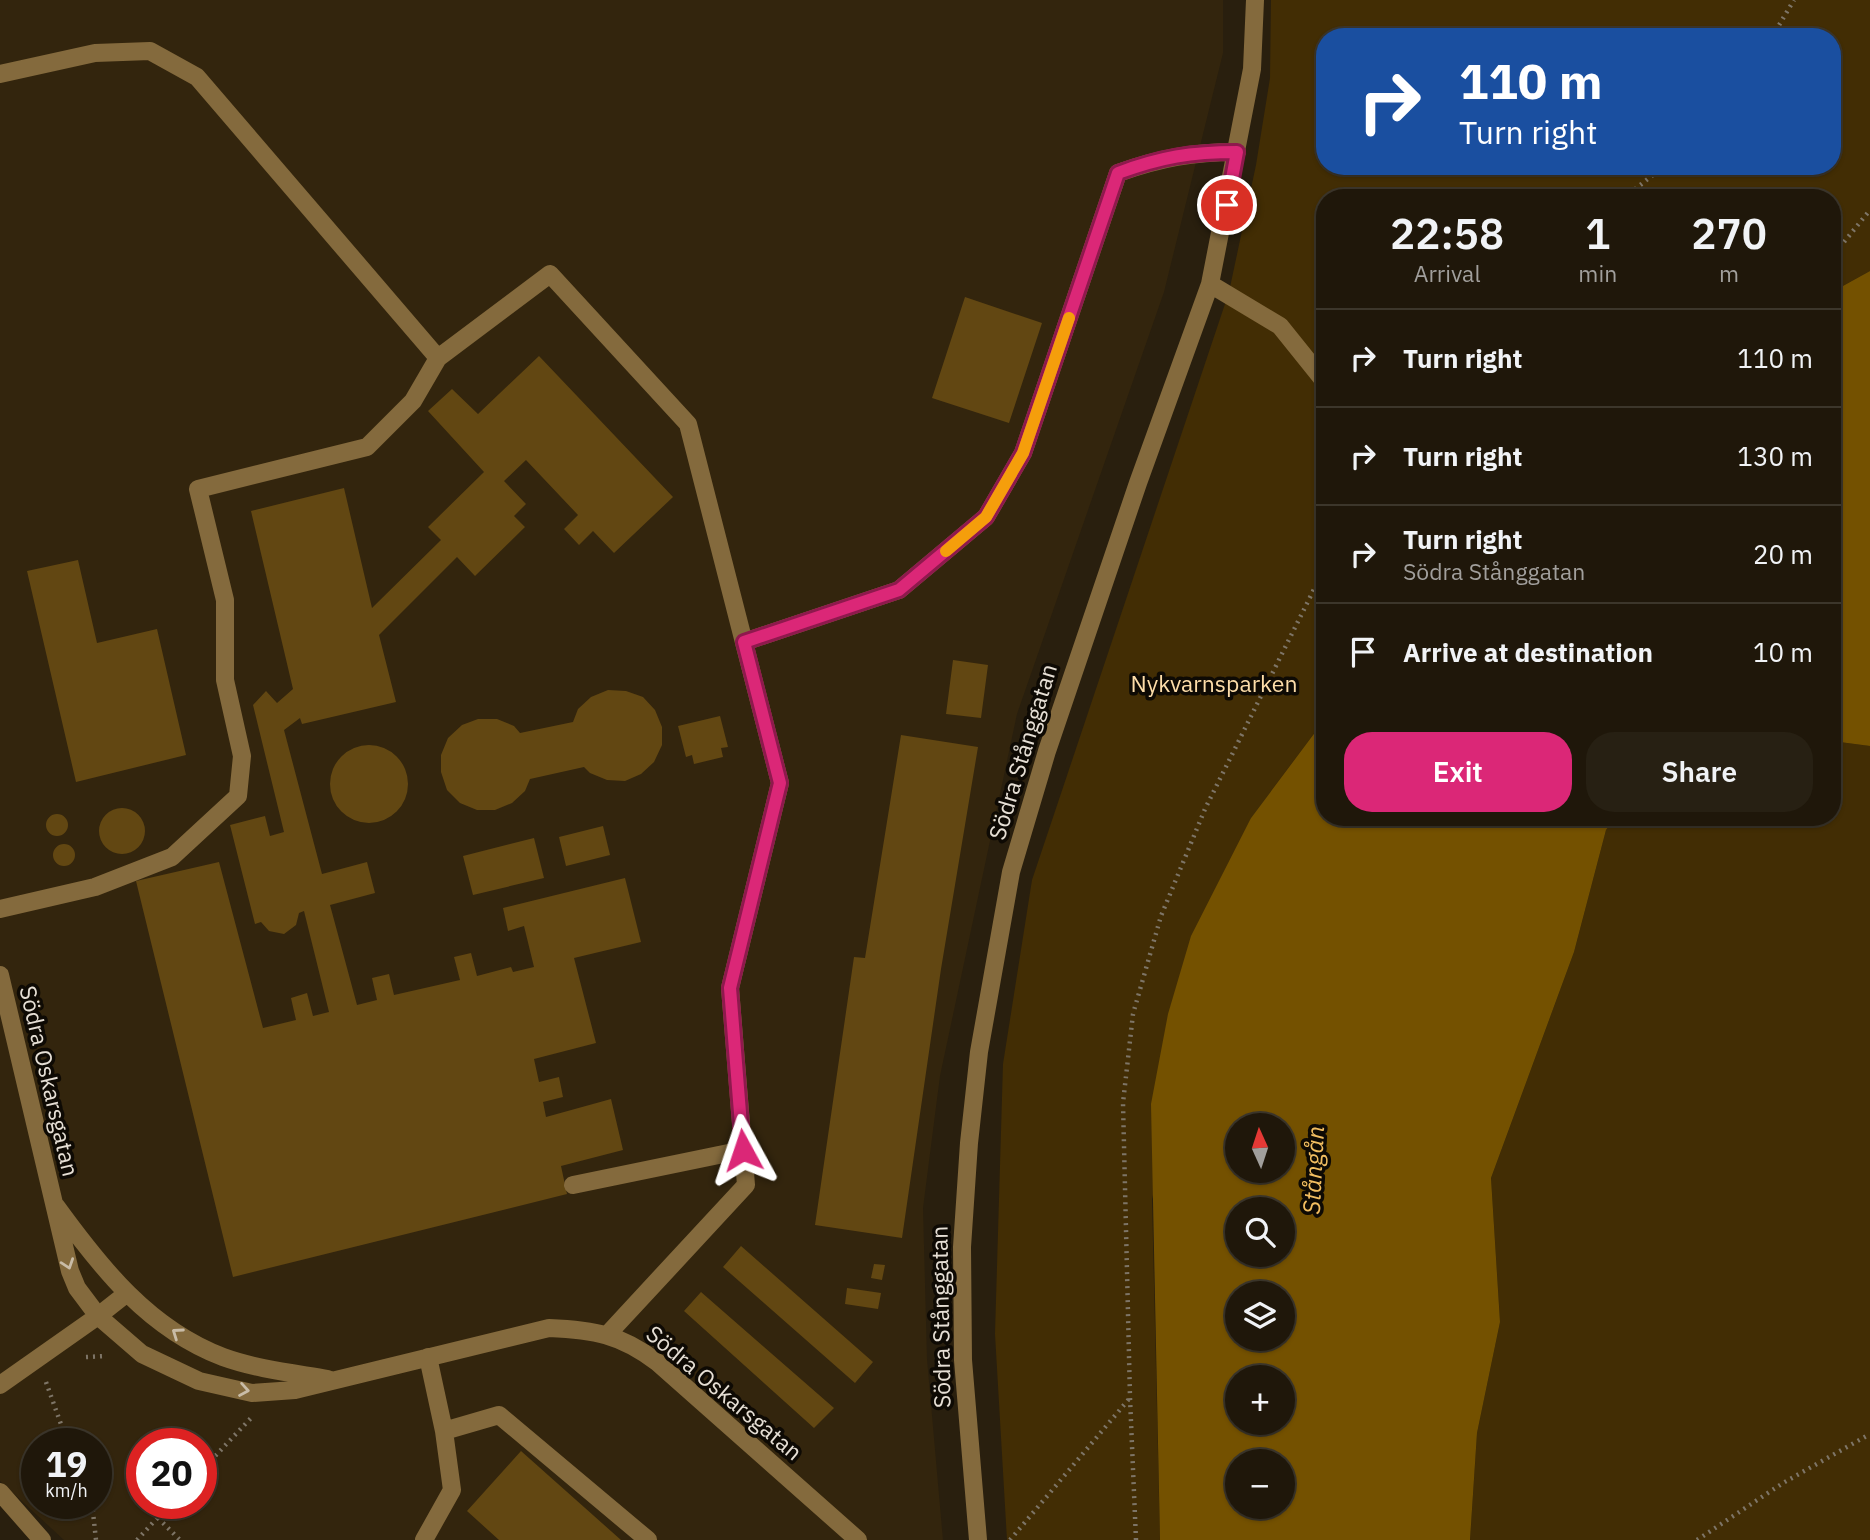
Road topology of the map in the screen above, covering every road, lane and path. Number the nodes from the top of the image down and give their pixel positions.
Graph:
1 (1255, 0) edge
2 (1794, 0) edge
3 (1777, 28) edge
4 (0, 74) edge
5 (1237, 152) junction
6 (1653, 175) edge
7 (1635, 189) edge
8 (1870, 210) edge
9 (1841, 244) edge
10 (1210, 284) junction
11 (438, 358) junction
12 (1316, 371) edge
13 (1316, 585) edge
14 (744, 642) junction
15 (0, 909) edge
16 (0, 975) edge
17 (743, 1150) junction
18 (573, 1185) dead end
19 (51, 1198) junction
20 (125, 1294) junction
21 (98, 1317) junction
22 (607, 1335) junction
23 (43, 1354) junction
24 (428, 1357) junction
25 (335, 1380) junction
26 (0, 1385) edge
27 (1130, 1398) junction
28 (253, 1415) dead end
29 (62, 1428) edge
30 (444, 1431) junction
31 (1870, 1434) edge
32 (217, 1454) edge
33 (0, 1492) edge
34 (94, 1519) edge
35 (157, 1519) edge
36 (159, 1519) edge
37 (42, 1540) edge
38 (96, 1540) edge
39 (137, 1540) edge
40 (180, 1540) edge
41 (424, 1540) edge
42 (648, 1540) edge
43 (858, 1540) edge
44 (978, 1540) edge
45 (1010, 1540) edge
46 (1136, 1540) edge
47 (1697, 1540) edge

1 - 5 street, Södra Stånggatan
2 - 3 path
4 - 11 street
5 - 10 street, Södra Stånggatan
5 - 14 street
6 - 7 path
8 - 9 path
10 - 12 street
10 - 44 street, Södra Stånggatan
11 - 14 street
11 - 15 street
13 - 27 path
14 - 17 street
16 - 19 street, Södra Oskarsgatan
17 - 18 street
17 - 22 street
19 - 20 street, Södra Oskarsgatan
19 -> 21 street, Södra Oskarsgatan
20 - 21 street
25 -> 20 street, Södra Oskarsgatan
21 - 23 street
21 -> 25 street, Södra Oskarsgatan
22 - 24 street, Södra Oskarsgatan
22 - 43 street, Södra Oskarsgatan
23 - 26 street
23 - 29 path
24 - 25 street, Södra Oskarsgatan
24 - 30 street
27 - 45 path
27 - 46 path
28 - 32 path
30 - 41 street
30 - 42 street
31 - 47 path
33 - 37 street
34 - 38 path
35 - 39 path
36 - 40 path

